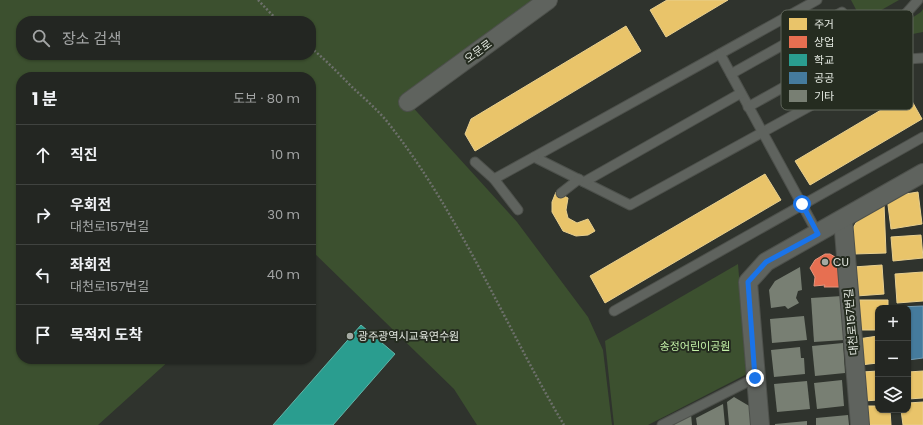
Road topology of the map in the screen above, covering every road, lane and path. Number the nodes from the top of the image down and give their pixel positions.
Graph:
1 (258, 0) edge
2 (548, 0) edge
3 (817, 0) edge
4 (918, 0) edge
5 (799, 10) edge
6 (909, 10) edge
7 (273, 16) edge
8 (781, 20) edge
9 (781, 46) edge
10 (316, 53) edge
11 (720, 54) junction
12 (923, 58) edge
13 (913, 59) edge
14 (731, 74) junction
15 (781, 88) edge
16 (741, 93) junction
17 (408, 102) dead end
18 (748, 106) junction
19 (804, 110) edge
20 (762, 133) junction
21 (923, 137) edge
22 (534, 157) junction
23 (475, 162) dead end
24 (923, 173) edge
25 (494, 179) junction
26 (581, 180) junction
27 (561, 193) dead end
28 (802, 204) junction
29 (518, 210) dead end
30 (843, 220) junction
31 (818, 234) junction
32 (614, 311) dead end
33 (755, 378) junction
34 (564, 425) edge
35 (662, 425) edge
36 (760, 425) edge
37 (860, 425) edge

1 - 7 path
2 - 17 street, 오문로
3 - 5 lane
4 - 6 lane
8 - 11 lane
9 - 14 lane
10 - 34 path
11 - 14 lane
11 - 22 lane
12 - 13 lane
14 - 16 lane
15 - 18 lane
16 - 18 lane
16 - 26 lane
18 - 20 lane
19 - 20 lane
20 - 26 lane
20 - 28 lane
21 - 28 lane
22 - 25 lane
22 - 26 lane
23 - 25 lane
24 - 30 street
25 - 29 lane
26 - 27 lane
28 - 31 lane
28 - 32 lane
30 - 31 street
30 - 37 street, 대천로157번길
31 - 33 street
33 - 35 lane
33 - 36 street

